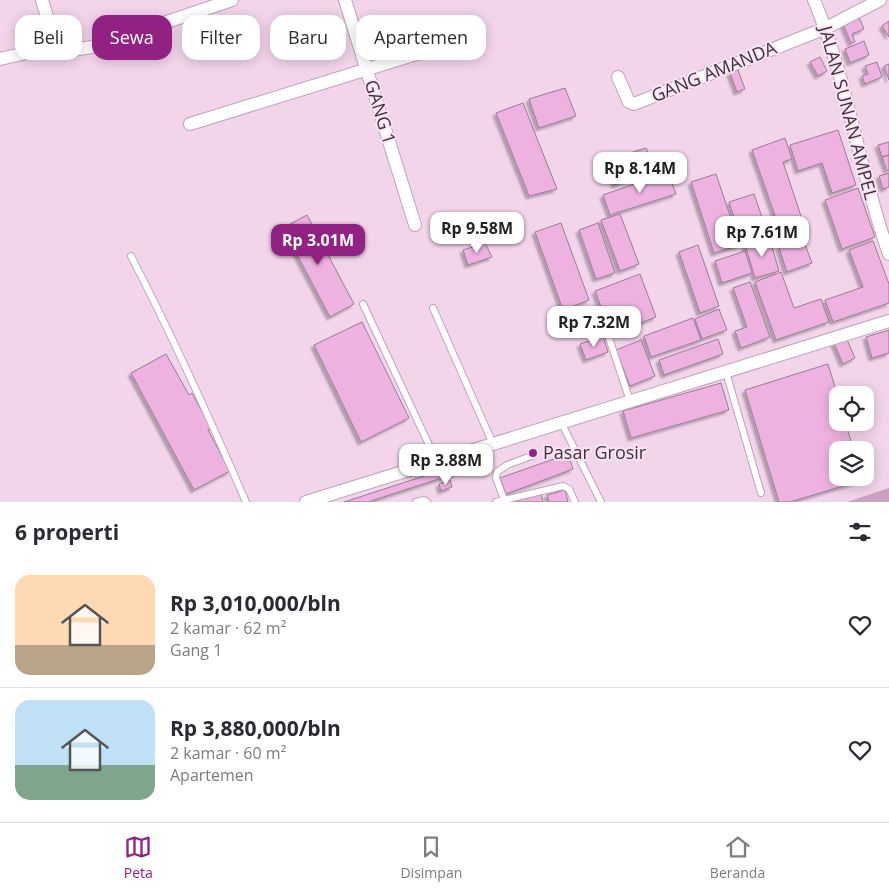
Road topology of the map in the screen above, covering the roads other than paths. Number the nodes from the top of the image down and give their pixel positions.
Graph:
1 (42, 0) edge
2 (232, 0) edge
3 (345, 0) edge
4 (814, 0) edge
5 (880, 0) edge
6 (46, 15) edge
7 (826, 28) junction
8 (82, 49) edge
9 (15, 56) edge
10 (0, 59) edge
11 (398, 60) edge
12 (366, 70) junction
13 (618, 77) dead end
14 (190, 124) dead end
15 (415, 225) dead end
16 (889, 253) edge
17 (131, 256) dead end
18 (363, 304) dead end
19 (433, 308) dead end
20 (603, 320) dead end
21 (889, 322) edge
22 (726, 372) junction
23 (630, 401) junction
24 (561, 422) junction
25 (493, 444) junction
26 (534, 455) dead end
27 (437, 462) junction
28 (761, 492) dead end
29 (504, 501) edge
30 (246, 502) edge
31 (306, 502) edge
32 (416, 502) edge
33 (427, 502) edge
34 (496, 502) edge
35 (575, 502) edge
36 (601, 502) edge

1 - 6 street
2 - 8 street
3 - 12 street, GANG 1
4 - 7 street, JALAN SUNAN AMPEL
5 - 7 street
7 - 13 street, GANG AMANDA
7 - 16 street, JALAN SUNAN AMPEL
9 - 10 street
11 - 12 street
12 - 14 street
12 - 15 street, GANG 1
17 - 30 lane
18 - 27 lane
19 - 25 lane
20 - 23 lane
21 - 22 street
22 - 23 street
22 - 28 lane
23 - 24 street
24 - 25 street
24 - 36 lane
25 - 27 street
26 - 29 lane
27 - 31 street
29 - 34 lane
29 - 35 lane
32 - 33 lane

